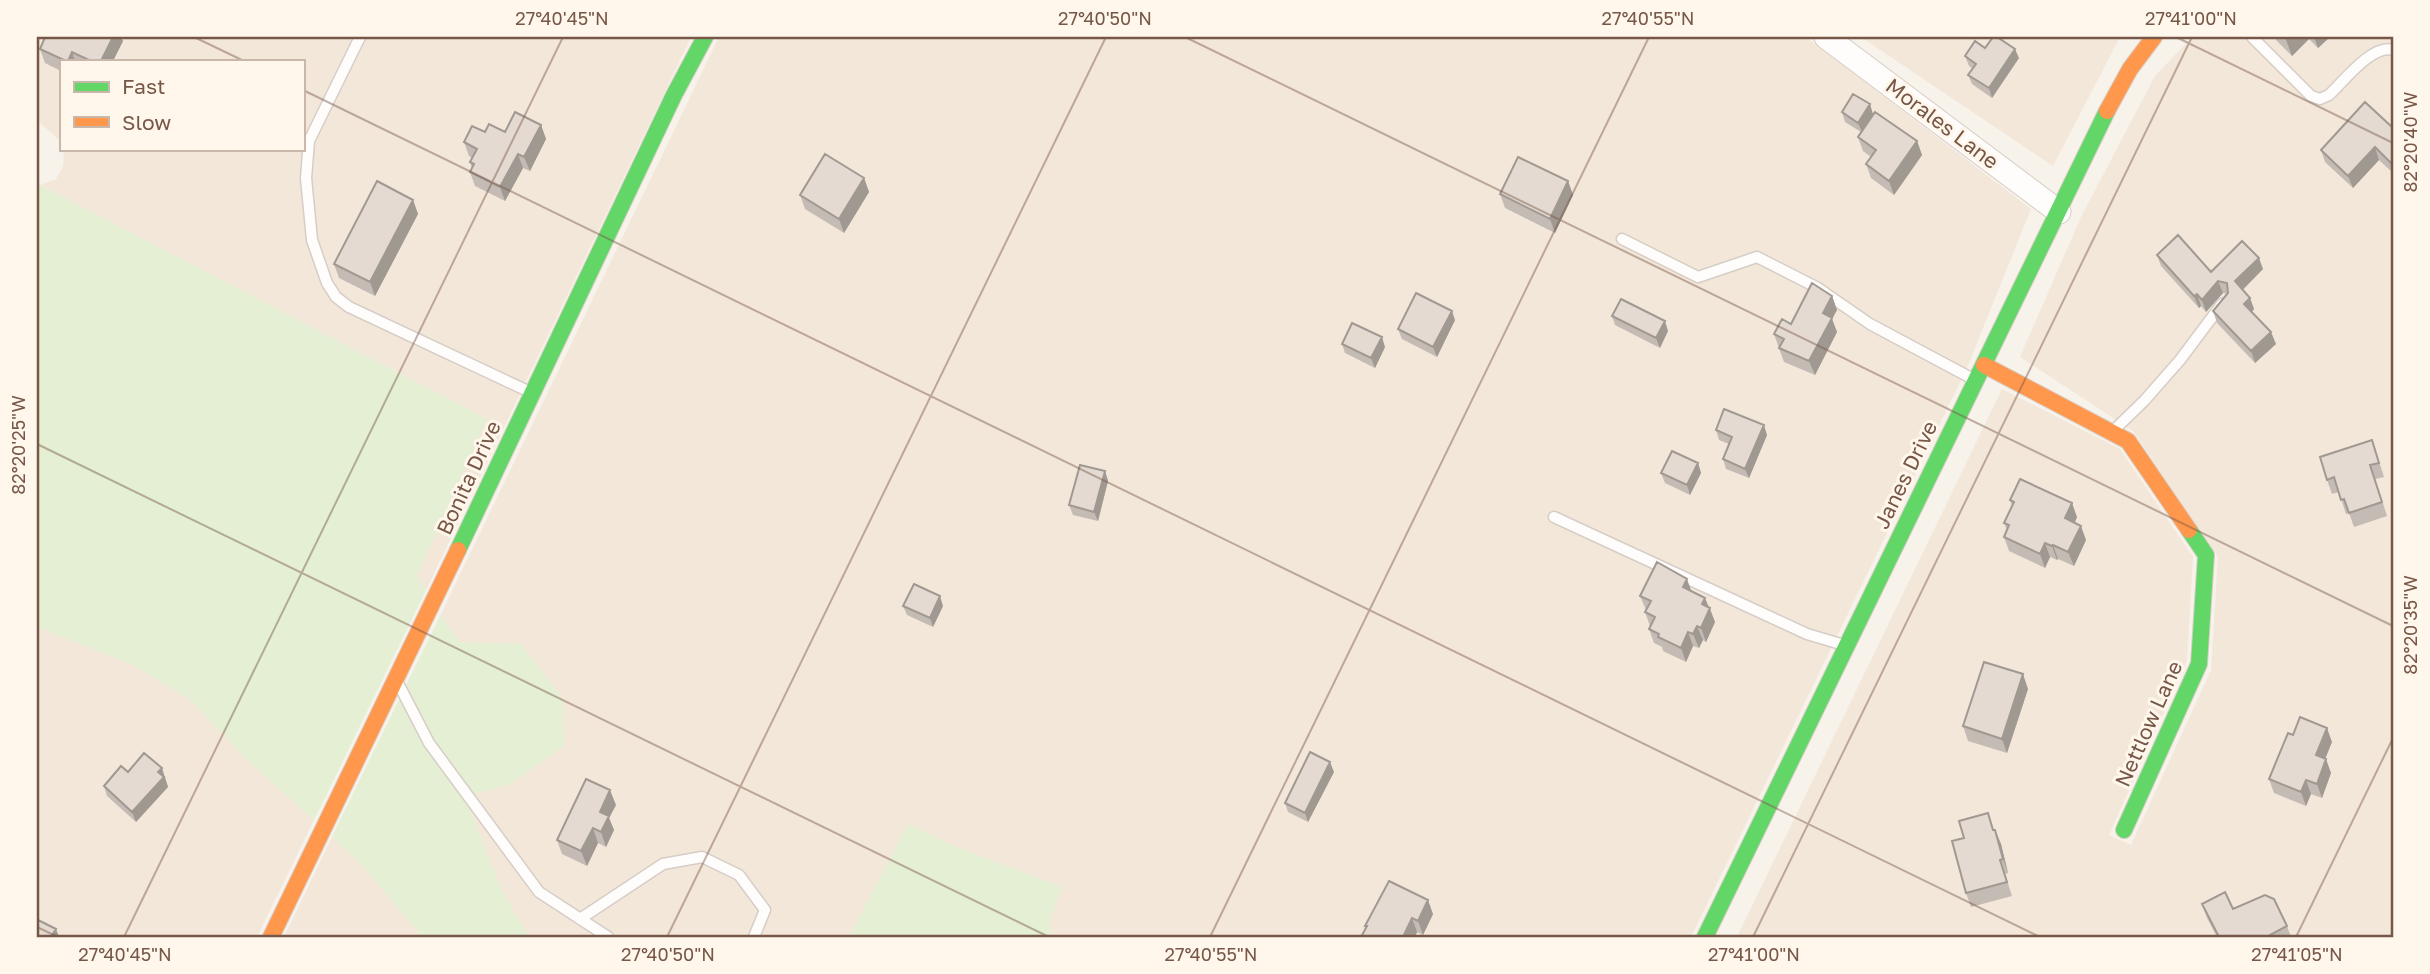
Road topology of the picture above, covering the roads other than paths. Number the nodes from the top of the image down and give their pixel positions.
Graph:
1 (360, 37) edge
2 (705, 37) edge
3 (1826, 37) edge
4 (2154, 37) edge
5 (2252, 37) edge
6 (2393, 50) edge
7 (2059, 212) junction
8 (1622, 240) dead end
9 (2226, 300) edge
10 (1984, 365) junction
11 (1976, 380) junction
12 (532, 393) junction
13 (2111, 432) junction
14 (1554, 516) dead end
15 (1847, 646) junction
16 (396, 680) junction
17 (2124, 830) dead end
18 (580, 919) junction
19 (271, 937) edge
20 (608, 937) edge
21 (754, 937) edge
22 (1705, 937) edge

1 - 12 lane
2 - 12 street, Bonita Drive
3 - 7 street, Morales Lane
4 - 7 street, Janes Drive
5 - 6 lane
7 - 10 street, Janes Drive
8 - 11 lane
9 - 13 lane
10 - 11 street, Janes Drive
10 - 13 street, Nettlow Lane
11 - 15 street, Janes Drive
12 - 16 street, Bonita Drive
13 - 17 street, Nettlow Lane
14 - 15 lane
15 - 22 street, Janes Drive
16 - 18 lane
16 - 19 street, Bonita Drive
18 - 20 lane
18 - 21 lane

